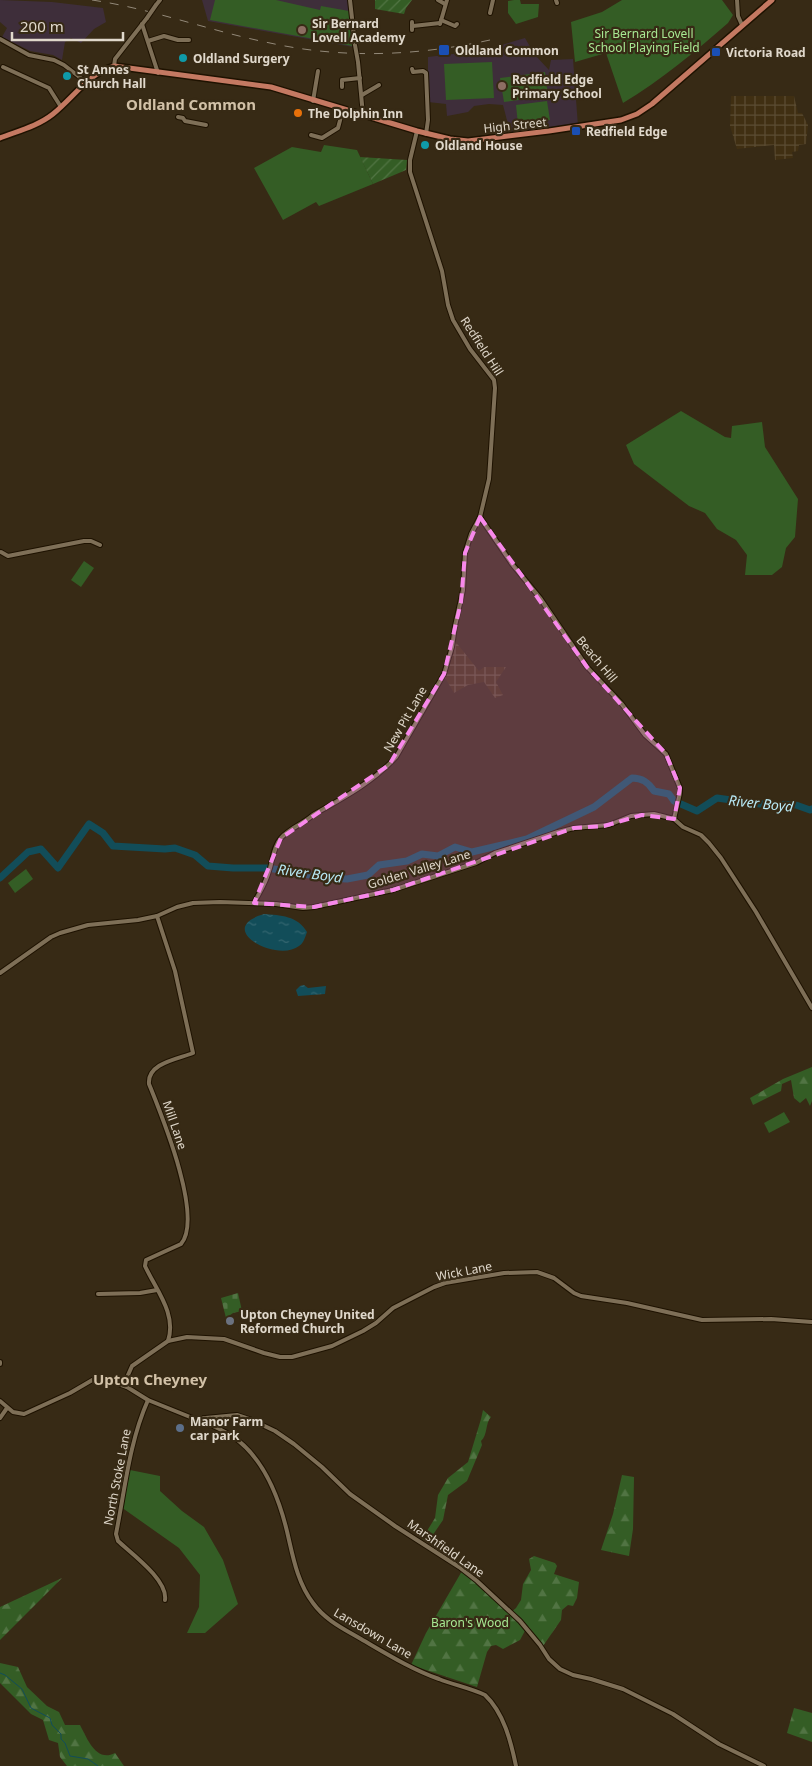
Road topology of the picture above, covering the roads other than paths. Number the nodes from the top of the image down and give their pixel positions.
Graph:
1 (160, 0) edge
2 (350, 0) edge
3 (438, 0) edge
4 (493, 0) edge
5 (732, 0) edge
6 (772, 0) edge
7 (737, 1) edge
8 (446, 2) edge
9 (490, 13) dead end
10 (440, 23) junction
11 (142, 24) junction
12 (458, 24) dead end
13 (742, 25) junction
14 (412, 26) dead end
15 (0, 39) edge
16 (189, 40) dead end
17 (148, 41) junction
18 (114, 66) junction
19 (3, 67) dead end
20 (412, 69) dead end
21 (8, 70) junction
22 (318, 71) dead end
23 (158, 73) junction
24 (5, 74) dead end
25 (360, 78) junction
26 (86, 82) junction
27 (379, 85) dead end
28 (342, 87) dead end
29 (362, 95) junction
30 (313, 101) junction
31 (61, 107) junction
32 (343, 109) junction
33 (363, 115) junction
34 (178, 117) dead end
35 (206, 125) dead end
36 (418, 132) junction
37 (426, 134) junction
38 (312, 136) dead end
39 (0, 138) edge
40 (480, 517) junction
41 (100, 545) dead end
42 (0, 553) edge
43 (674, 819) junction
44 (254, 903) junction
45 (157, 916) junction
46 (0, 974) edge
47 (812, 1008) edge
48 (156, 1290) junction
49 (98, 1294) dead end
50 (812, 1322) edge
51 (168, 1340) junction
52 (128, 1387) junction
53 (148, 1400) junction
54 (0, 1401) edge
55 (6, 1408) junction
56 (0, 1418) edge
57 (195, 1418) junction
58 (165, 1600) dead end
59 (516, 1766) edge
60 (764, 1766) edge

1 - 11 street, bridge
2 - 25 street, bridge
3 - 8 street
4 - 9 street
5 - 7 street
6 - 13 main road, High Street
7 - 13 street
8 - 10 street
10 - 12 street
10 - 14 street
11 - 17 street
11 - 18 street
13 - 37 main road, High Street
15 - 26 street
16 - 17 street
17 - 23 street
18 - 23 main road, High Street
18 - 26 main road
19 - 21 street
20 - 37 street
21 - 24 street
21 - 31 street
22 - 30 street
23 - 30 main road, High Street
25 - 28 street
25 - 29 street
26 - 31 main road
27 - 29 street
29 - 33 street
30 - 32 main road, High Street
31 - 39 main road
32 - 33 main road, High Street
32 - 38 street
33 - 36 main road, High Street
34 - 35 street
36 - 37 main road, High Street
36 - 40 street, Redfield Hill
40 - 43 street, Beach Hill
40 - 44 street, New Pit Lane
41 - 42 street
43 - 44 street, Golden Valley Lane
43 - 47 street
44 - 45 street, Golden Valley Lane
45 - 46 street, Golden Valley Lane
45 - 48 street, Mill Lane
48 - 49 street
48 - 51 street, Mill Lane
50 - 51 street, Wick Lane
51 - 52 street, Wick Lane
52 - 53 street, Marshfield Lane
52 - 55 street, Marshfield Lane
53 - 57 street, Marshfield Lane
53 - 58 street, North Stoke Lane
54 - 55 street
55 - 56 street
57 - 59 street, Lansdown Lane
57 - 60 street, Marshfield Lane

